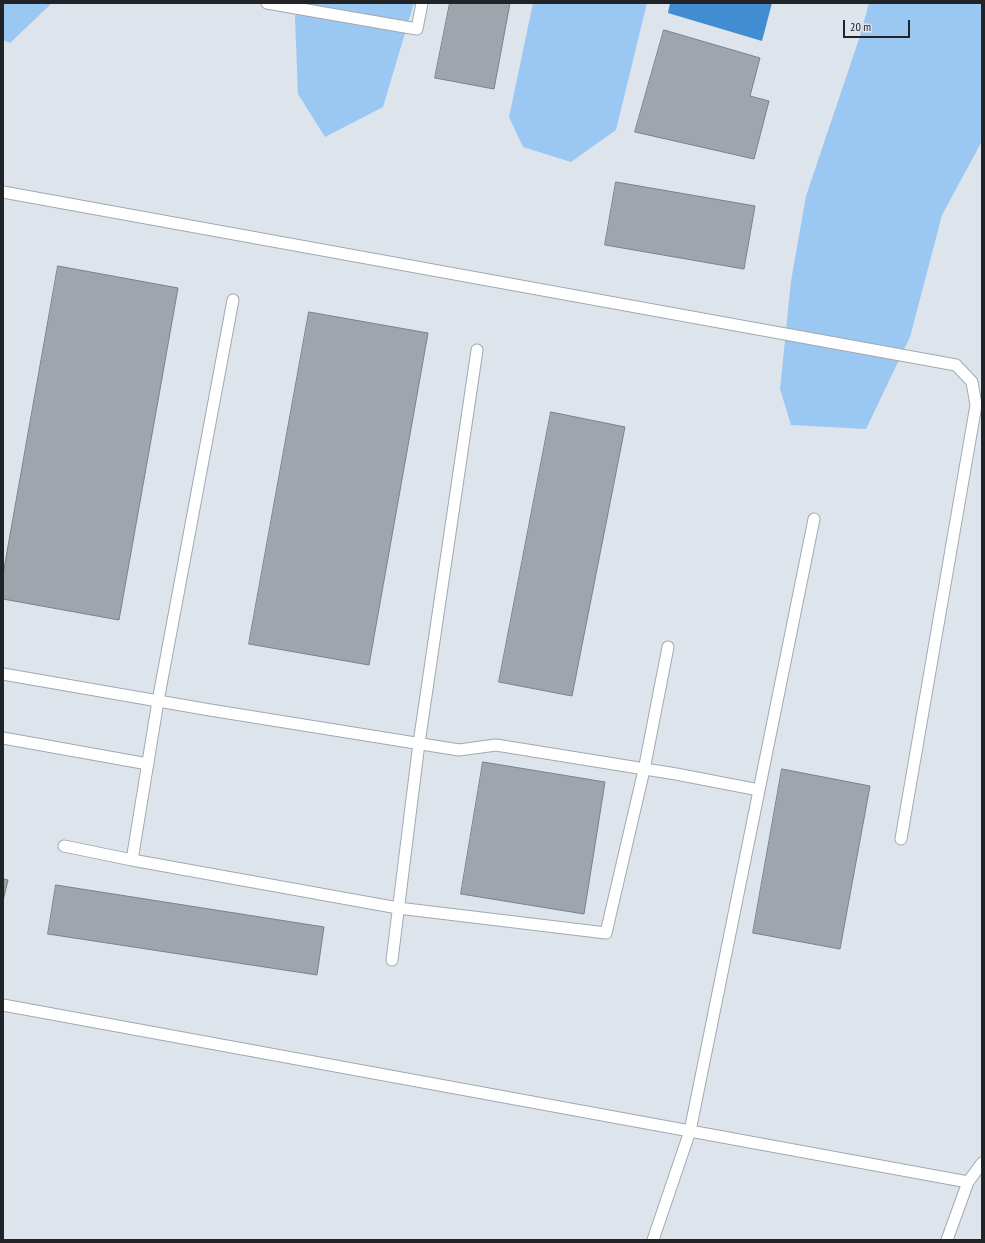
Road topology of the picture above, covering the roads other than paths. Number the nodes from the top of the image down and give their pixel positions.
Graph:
1 (267, 3) edge
2 (422, 3) edge
3 (3, 192) edge
4 (233, 300) dead end
5 (477, 350) dead end
6 (814, 518) dead end
7 (668, 647) dead end
8 (3, 674) edge
9 (158, 701) junction
10 (3, 738) edge
11 (420, 743) junction
12 (148, 764) junction
13 (644, 770) junction
14 (759, 790) junction
15 (901, 839) dead end
16 (64, 846) dead end
17 (132, 860) junction
18 (398, 908) junction
19 (392, 960) dead end
20 (3, 1005) edge
21 (690, 1131) junction
22 (982, 1163) edge
23 (968, 1182) junction
24 (653, 1240) edge
25 (947, 1240) edge

1 - 2 lane
3 - 15 lane
4 - 9 lane
5 - 11 lane
6 - 14 lane
7 - 13 lane
8 - 9 lane
9 - 11 lane
9 - 12 lane
10 - 12 lane
11 - 13 lane
11 - 18 lane
12 - 17 lane
13 - 14 lane
13 - 18 lane
14 - 21 lane
16 - 17 lane
17 - 18 lane
18 - 19 lane
20 - 21 lane
21 - 23 lane
21 - 24 lane
22 - 23 lane
23 - 25 lane

